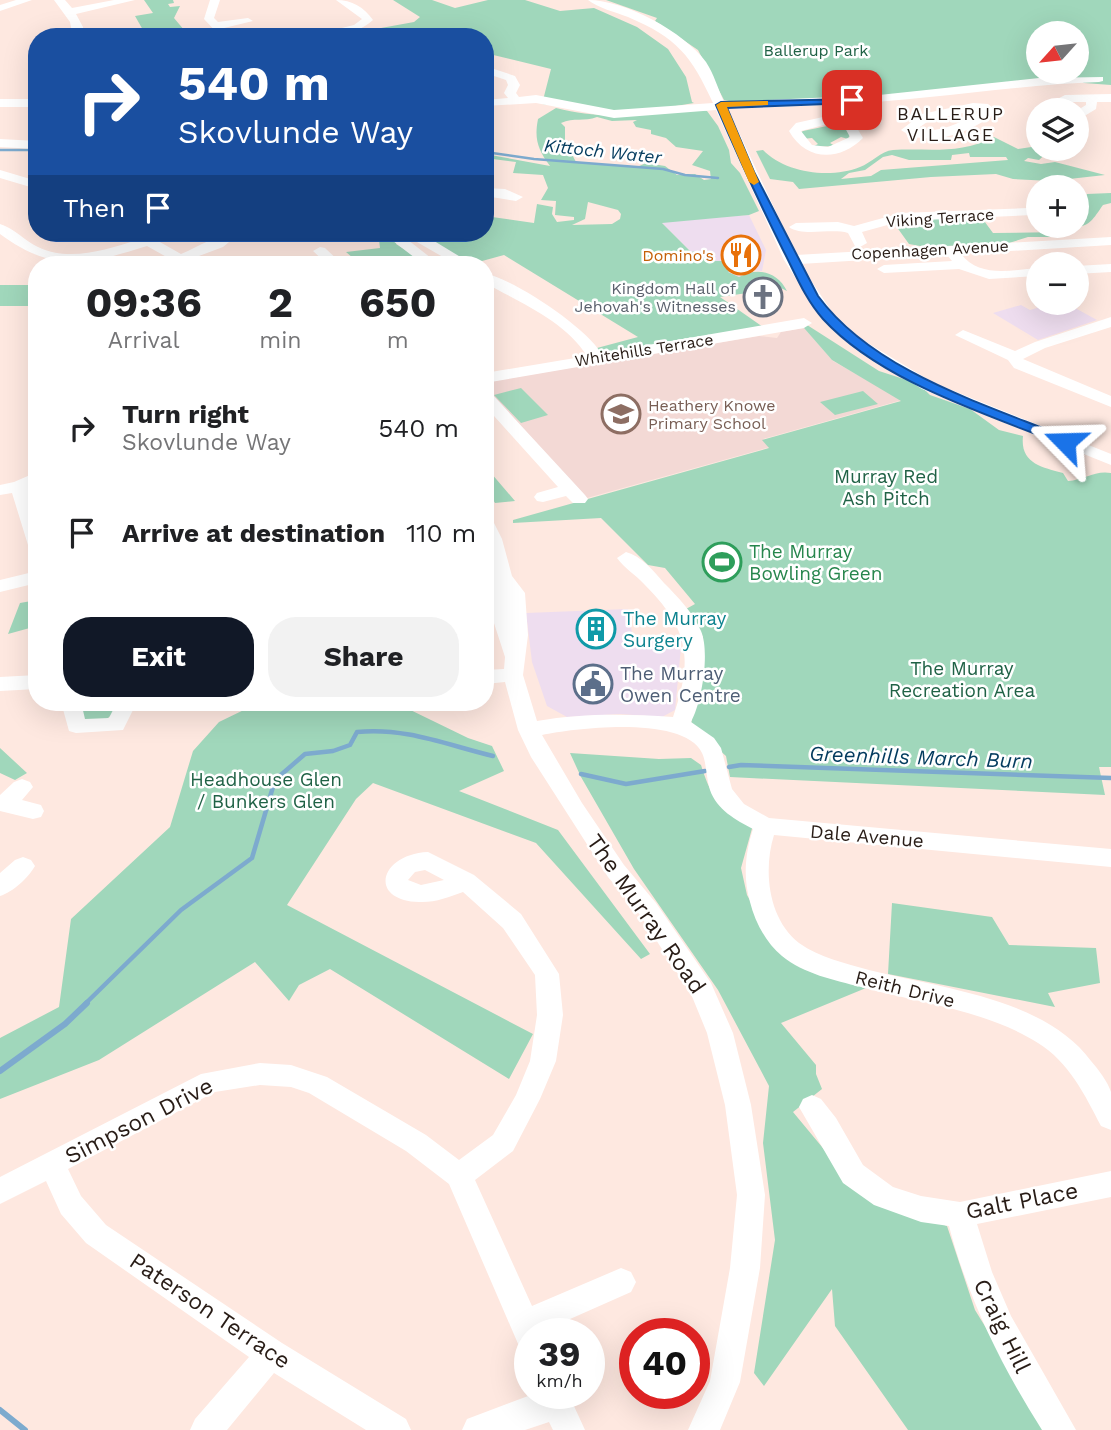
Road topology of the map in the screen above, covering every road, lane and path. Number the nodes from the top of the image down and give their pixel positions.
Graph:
1 (27, 0) edge
2 (58, 0) edge
3 (130, 0) edge
4 (215, 0) edge
5 (341, 0) edge
6 (593, 0) edge
7 (0, 8) edge
8 (69, 12) junction
9 (248, 21) dead end
10 (216, 26) joint
11 (78, 28) edge
12 (352, 28) edge
13 (494, 72) edge
14 (1089, 79) edge
15 (1099, 79) dead end
16 (1026, 82) edge
17 (1043, 84) edge
18 (933, 93) junction
19 (1091, 97) junction
20 (1064, 98) edge
21 (1078, 98) edge
22 (1111, 98) edge
23 (515, 99) junction
24 (494, 102) edge
25 (829, 102) junction
26 (0, 103) edge
27 (28, 103) edge
28 (721, 105) junction
29 (1089, 108) edge
30 (957, 109) junction
31 (839, 117) junction
32 (0, 143) edge
33 (28, 145) edge
34 (0, 174) edge
35 (28, 182) edge
36 (494, 192) edge
37 (516, 197) dead end
38 (1026, 212) edge
39 (796, 227) dead end
40 (0, 229) edge
41 (854, 230) junction
42 (1111, 241) edge
43 (145, 242) edge
44 (150, 242) edge
45 (221, 242) edge
46 (401, 242) edge
47 (427, 242) edge
48 (950, 249) junction
49 (1090, 250) dead end
50 (320, 251) dead end
51 (865, 254) junction
52 (47, 256) edge
53 (98, 256) edge
54 (174, 256) edge
55 (195, 256) edge
56 (326, 256) edge
57 (421, 256) edge
58 (451, 256) edge
59 (792, 260) junction
60 (962, 265) junction
61 (1108, 268) edge
62 (884, 269) dead end
63 (1089, 269) edge
64 (1026, 273) edge
65 (494, 282) edge
66 (1111, 322) edge
67 (804, 323) dead end
68 (962, 335) dead end
69 (1015, 357) junction
70 (596, 358) junction
71 (494, 376) edge
72 (1111, 402) edge
73 (494, 406) edge
74 (1111, 460) edge
75 (28, 482) edge
76 (19, 486) junction
77 (0, 491) edge
78 (543, 496) dead end
79 (28, 516) edge
80 (494, 543) edge
81 (626, 558) dead end
82 (28, 579) edge
83 (0, 586) edge
84 (513, 665) junction
85 (494, 673) edge
86 (28, 682) edge
87 (0, 684) edge
88 (73, 711) edge
89 (123, 711) edge
90 (679, 724) junction
91 (529, 730) junction
92 (22, 787) dead end
93 (2, 804) edge
94 (33, 811) dead end
95 (765, 826) junction
96 (1111, 858) edge
97 (23, 866) dead end
98 (466, 881) dead end
99 (0, 887) edge
100 (812, 1107) dead end
101 (1111, 1118) edge
102 (52, 1165) junction
103 (458, 1177) junction
104 (1111, 1184) edge
105 (0, 1191) edge
106 (960, 1215) junction
107 (621, 1282) dead end
108 (523, 1318) edge
109 (551, 1318) edge
110 (271, 1354) junction
111 (559, 1409) edge
112 (206, 1430) edge
113 (395, 1430) edge
114 (478, 1430) edge
115 (704, 1430) edge
116 (1060, 1430) edge

1 - 7 street
2 - 8 street
3 - 8 street
4 - 10 street
5 - 12 street
6 - 28 street
8 - 11 street
9 - 10 street
13 - 23 street
14 - 15 street
16 - 18 street
17 - 20 street
18 - 25 street
18 - 30 street
19 - 21 street
19 - 22 street
19 - 29 street
23 - 24 street
23 - 28 street
25 - 28 street
25 - 31 street
26 - 27 street
28 - 59 street
30 - 30 street
31 - 31 street
32 - 33 street
34 - 35 street
36 - 37 street
38 - 41 street, Viking Terrace
39 - 41 street, Viking Terrace
40 - 52 street
41 - 51 street, Viking Terrace
42 - 48 street, Copenhagen Avenue
43 - 53 street
44 - 54 street
45 - 55 street
46 - 57 street
47 - 58 street
48 - 51 street, Copenhagen Avenue
48 - 60 street
49 - 61 street
50 - 56 street
51 - 59 street, Copenhagen Avenue
59 - 74 street
60 - 62 street
60 - 64 street
61 - 63 street
65 - 70 street
66 - 69 street
67 - 70 street, Whitehills Terrace
68 - 69 street
69 - 72 street
70 - 71 street, Whitehills Terrace
73 - 78 street
75 - 76 street
76 - 77 street
76 - 79 street
80 - 84 street, The Murray Road
81 - 90 street
82 - 83 street
84 - 85 street
84 - 91 street, The Murray Road
86 - 87 street
88 - 89 street
90 - 91 street
90 - 95 street, Dale Avenue
91 - 115 street, The Murray Road
92 - 93 street
93 - 94 street
95 - 96 street, Dale Avenue
95 - 101 street, Reith Drive
97 - 99 street
98 - 103 street
100 - 106 street, Galt Place
102 - 103 street, Simpson Drive
102 - 105 street, Simpson Drive
102 - 110 street, Paterson Terrace
103 - 108 street, Simpson Drive
104 - 106 street, Galt Place
106 - 116 street, Craig Hill
107 - 109 street
110 - 112 street
110 - 113 street, Paterson Terrace
111 - 114 street

